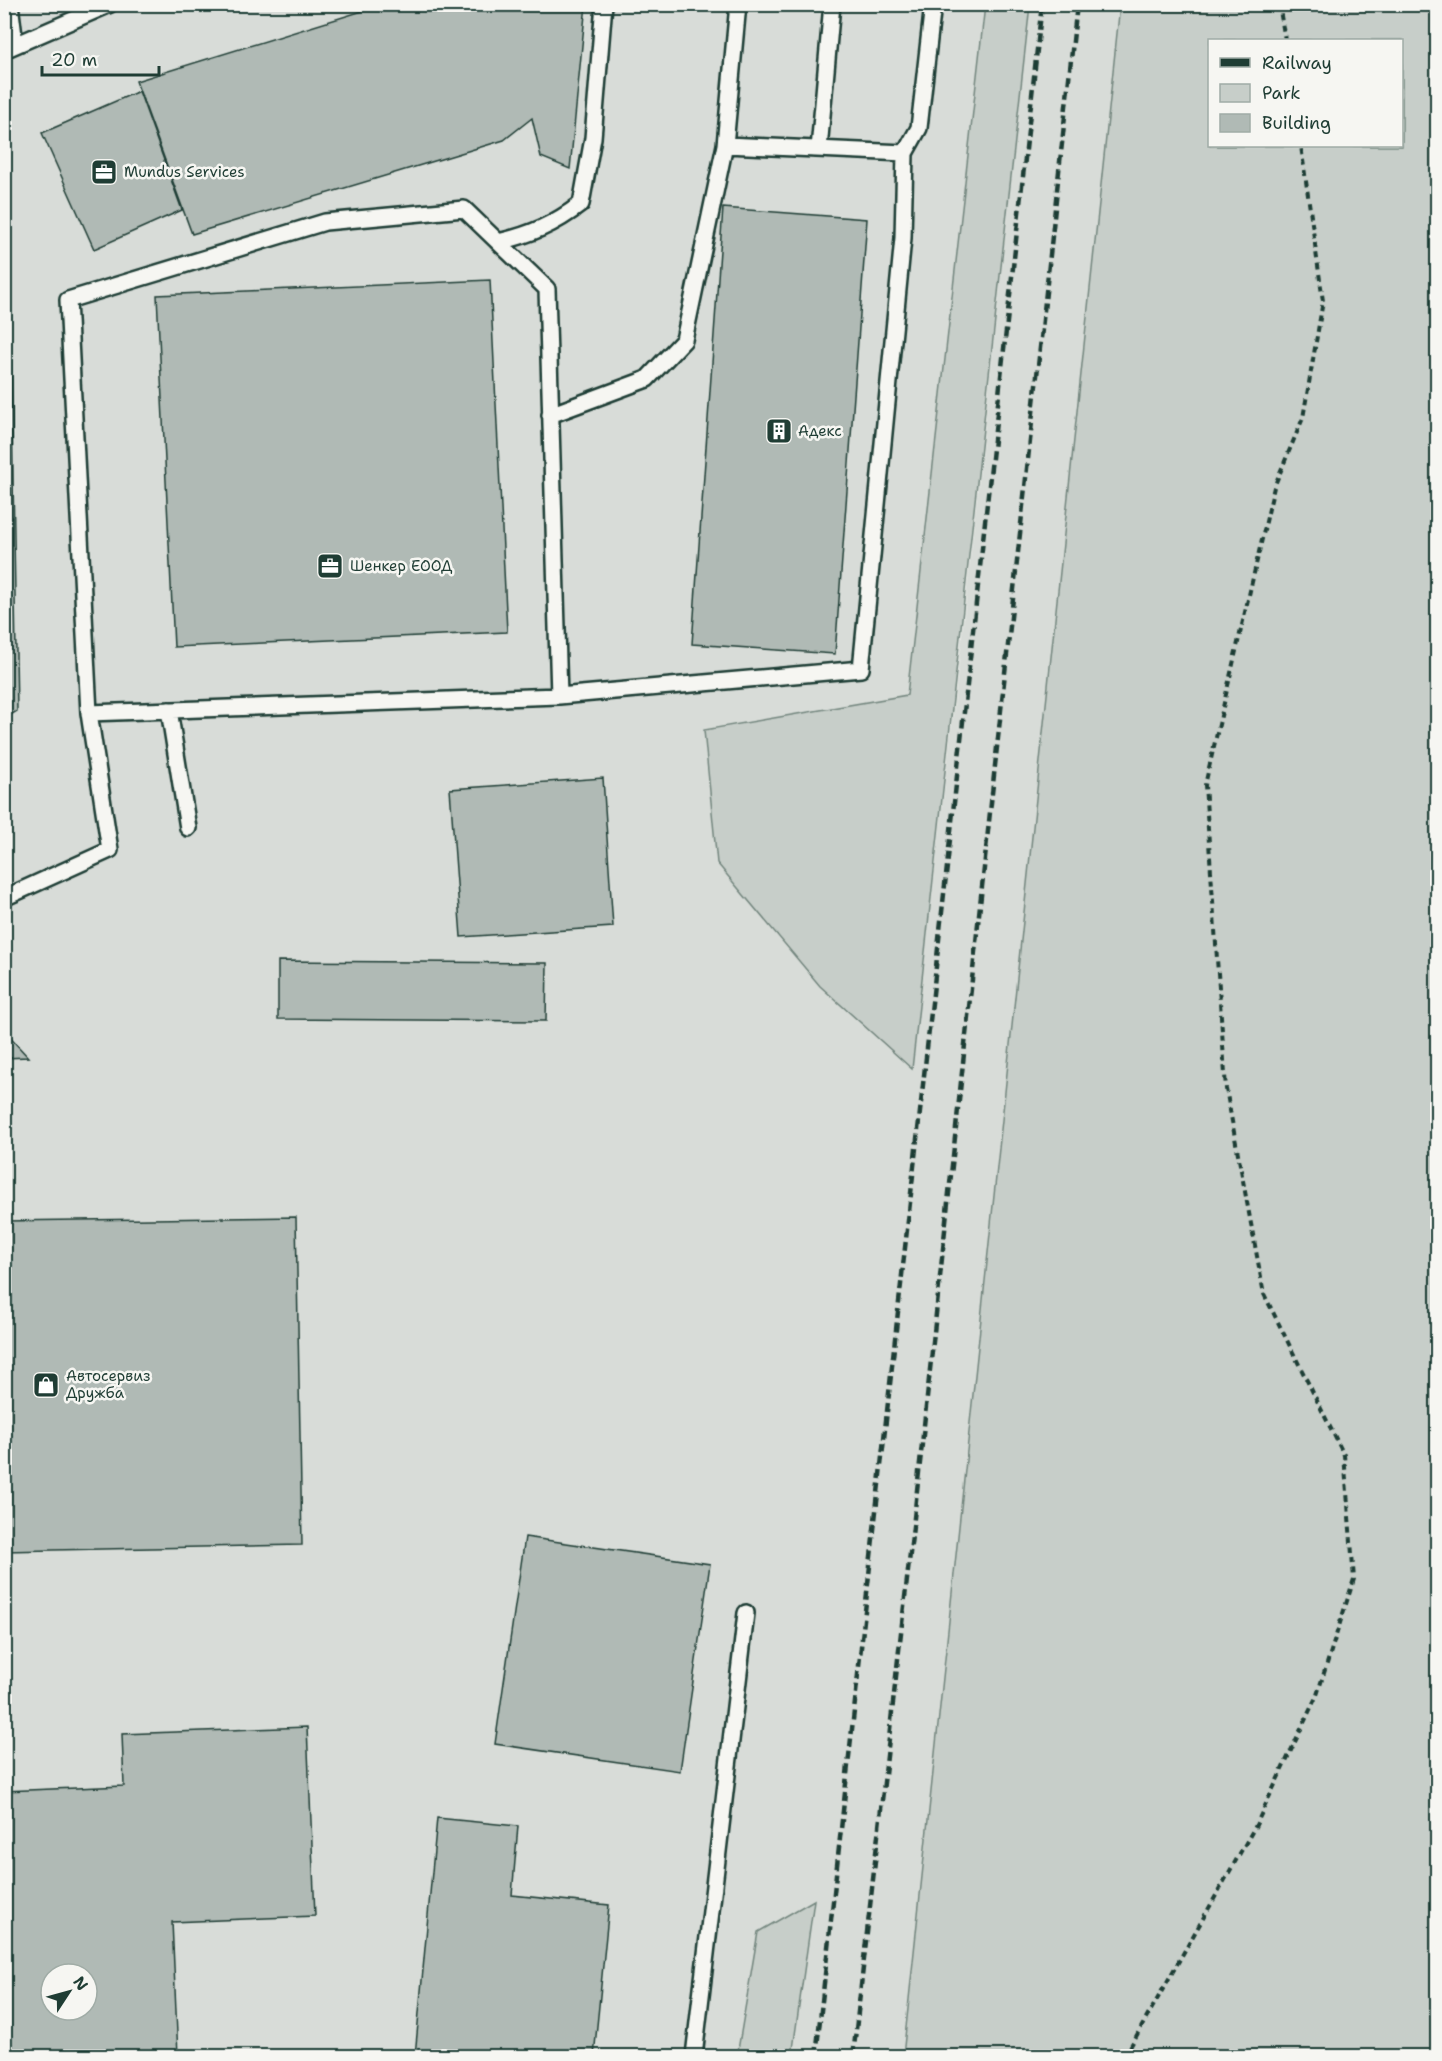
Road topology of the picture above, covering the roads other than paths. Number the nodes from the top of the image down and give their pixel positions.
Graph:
1 (10, 4) edge
2 (110, 4) edge
3 (604, 4) edge
4 (738, 4) edge
5 (832, 4) edge
6 (933, 4) edge
7 (10, 47) edge
8 (725, 145) junction
9 (819, 149) junction
10 (905, 153) junction
11 (498, 242) junction
12 (550, 415) junction
13 (559, 696) junction
14 (169, 710) junction
15 (89, 713) junction
16 (188, 828) dead end
17 (4, 898) edge
18 (746, 1613) dead end
19 (694, 2056) edge

1 - 7 lane
2 - 7 lane
3 - 11 lane
4 - 8 lane
5 - 9 lane
6 - 10 lane
8 - 9 lane
8 - 12 lane
9 - 10 lane
10 - 13 lane
11 - 12 lane
11 - 15 lane
12 - 13 lane
13 - 14 lane
14 - 15 lane
14 - 16 lane
15 - 17 lane
18 - 19 lane

